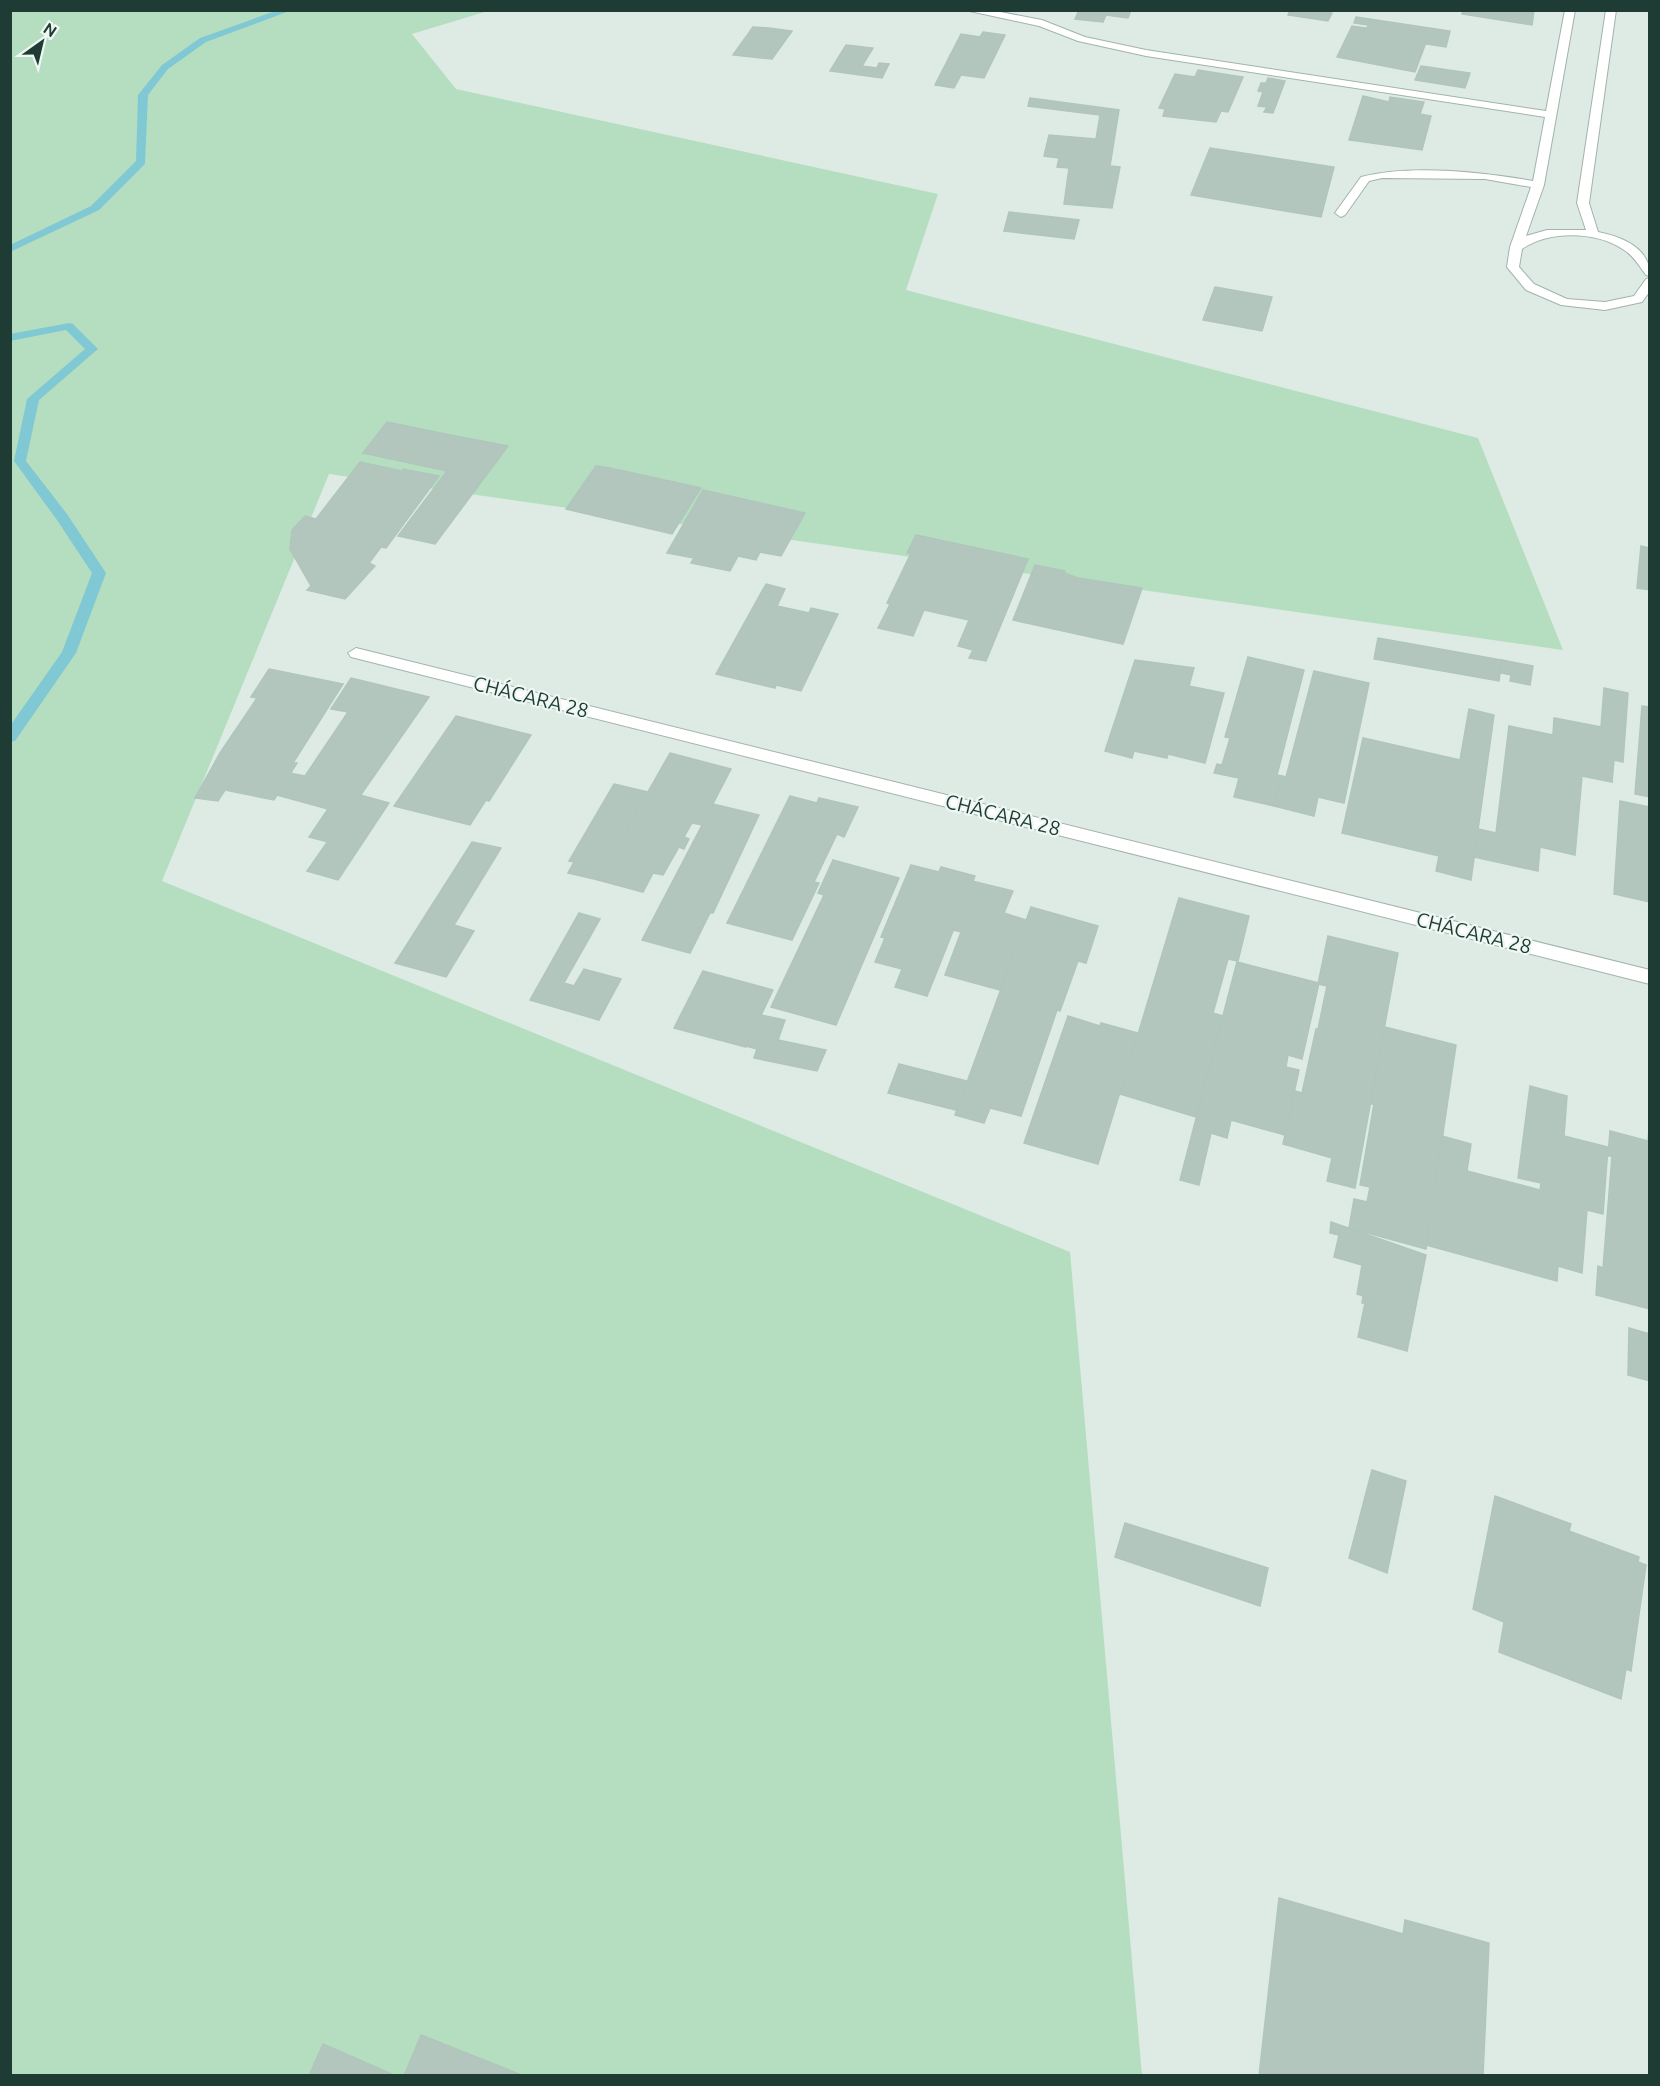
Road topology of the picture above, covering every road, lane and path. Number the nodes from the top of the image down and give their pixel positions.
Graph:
1 (970, 10) edge
2 (1570, 10) edge
3 (1611, 10) edge
4 (1552, 115) junction
5 (1538, 185) junction
6 (1341, 213) dead end
7 (1593, 235) junction
8 (1516, 247) junction
9 (1635, 252) junction
10 (1650, 255) edge
11 (1650, 272) edge
12 (1650, 282) edge
13 (1644, 298) edge
14 (356, 653) dead end
15 (1650, 977) edge

1 - 4 street
2 - 4 street
3 - 7 street
4 - 5 street
5 - 6 street
5 - 8 street
7 - 8 street
7 - 9 street
8 - 13 street
9 - 10 street
9 - 11 street
12 - 13 street
14 - 15 street, CHÁCARA 28

